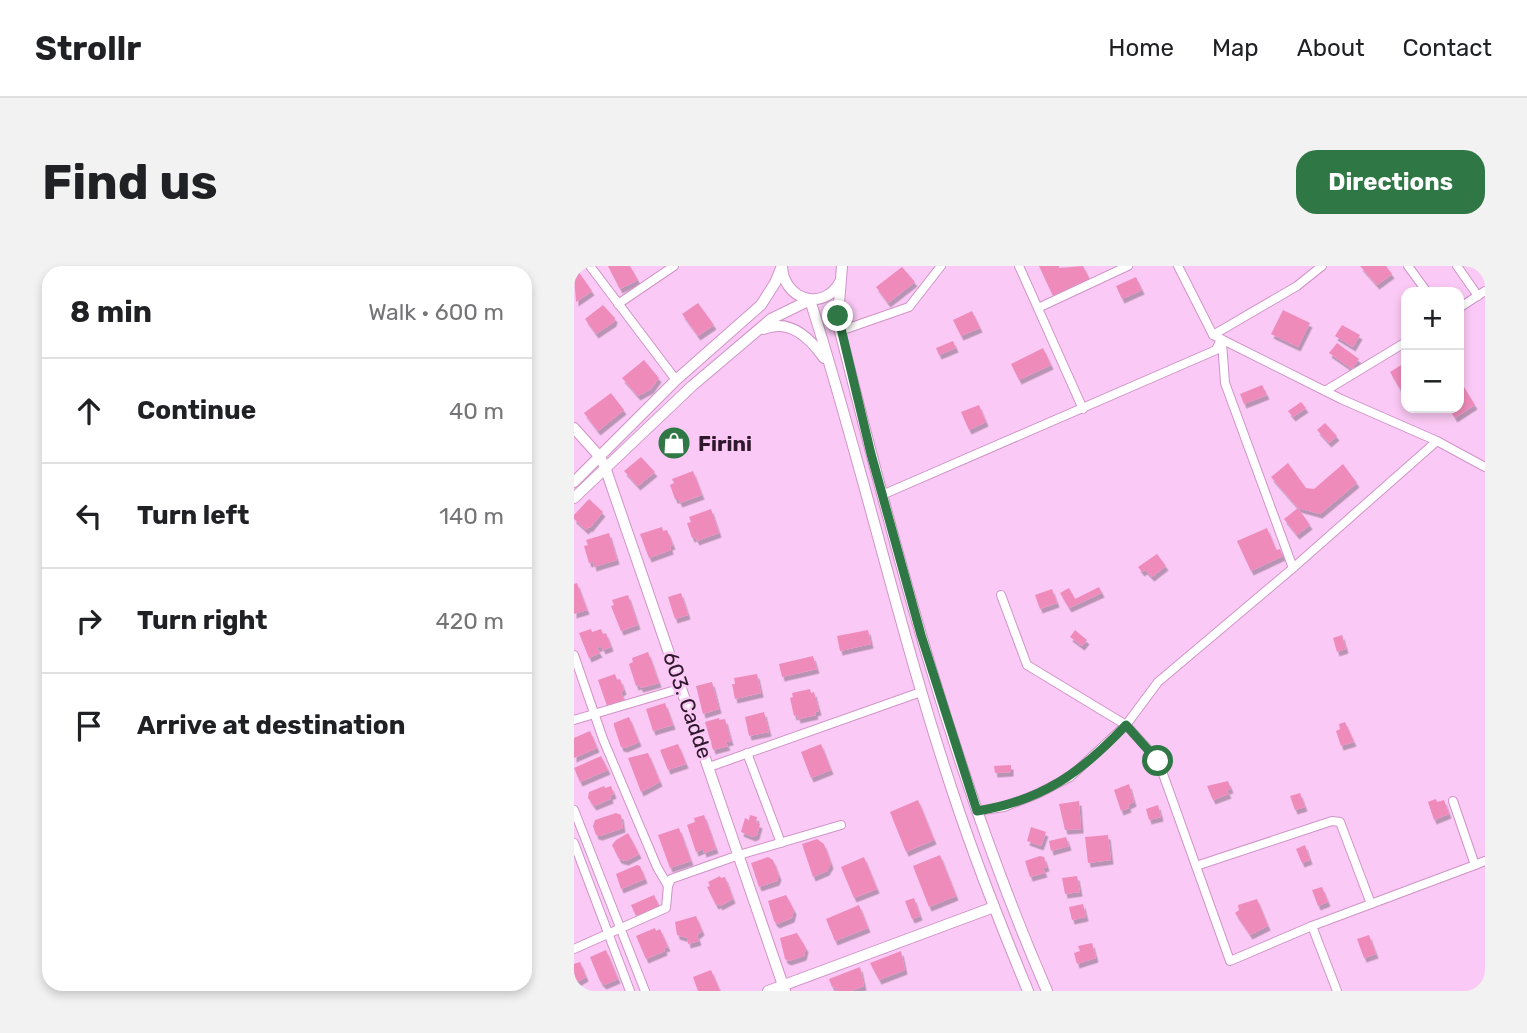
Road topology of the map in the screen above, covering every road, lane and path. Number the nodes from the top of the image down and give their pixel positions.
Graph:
1 (590, 266) edge
2 (674, 266) edge
3 (782, 266) edge
4 (941, 266) edge
5 (1019, 266) edge
6 (1128, 266) edge
7 (1178, 266) edge
8 (1321, 266) edge
9 (1408, 266) edge
10 (1457, 266) edge
11 (843, 271) edge
12 (1423, 287) edge
13 (1481, 293) edge
14 (810, 300) junction
15 (618, 304) junction
16 (1464, 305) edge
17 (1038, 308) junction
18 (840, 331) junction
19 (754, 333) junction
20 (1217, 337) junction
21 (1401, 345) edge
22 (830, 366) junction
23 (676, 380) junction
24 (1325, 391) junction
25 (1083, 409) junction
26 (574, 428) edge
27 (1437, 440) junction
28 (1485, 458) edge
29 (603, 462) junction
30 (1476, 462) junction
31 (1485, 467) edge
32 (574, 482) edge
33 (882, 495) junction
34 (574, 498) edge
35 (1293, 568) junction
36 (1001, 594) dead end
37 (574, 656) edge
38 (682, 688) junction
39 (921, 692) junction
40 (594, 714) junction
41 (574, 720) edge
42 (1126, 725) junction
43 (747, 753) junction
44 (709, 767) junction
45 (1453, 800) dead end
46 (574, 810) edge
47 (977, 811) junction
48 (841, 825) dead end
49 (781, 843) junction
50 (574, 844) edge
51 (739, 855) junction
52 (1485, 861) edge
53 (1475, 864) junction
54 (1196, 866) junction
55 (667, 886) junction
56 (1371, 904) junction
57 (994, 907) junction
58 (1312, 926) junction
59 (622, 928) junction
60 (608, 934) junction
61 (574, 949) edge
62 (784, 988) edge
63 (630, 991) edge
64 (645, 991) edge
65 (768, 991) edge
66 (1028, 991) edge
67 (1046, 991) edge
68 (1337, 991) edge

1 - 15 street
2 - 15 street
3 - 14 main road
3 - 23 main road
4 - 18 street
5 - 17 street
6 - 17 street
7 - 20 street
8 - 20 street
9 - 12 street
10 - 13 street
11 - 14 main road
11 - 18 main road
13 - 16 street
14 - 19 main road
14 - 22 main road
15 - 23 street
17 - 25 street
18 - 33 main road
19 - 22 main road
19 - 29 main road
20 - 24 street
20 - 25 street
20 - 35 street
21 - 24 street
22 - 39 main road
23 - 29 main road
24 - 27 street
25 - 33 street
26 - 29 main road, 603. Cadde
27 - 30 street
27 - 35 street
28 - 30 street
29 - 32 main road
29 - 34 main road
29 - 38 main road, 603. Cadde
30 - 31 street
33 - 47 main road
35 - 42 street
36 - 42 street
37 - 40 street
38 - 40 street
38 - 44 main road, 603. Cadde
39 - 43 street
39 - 57 main road
40 - 41 street
40 - 55 street
42 - 47 street
42 - 54 street
43 - 44 street
43 - 49 street
44 - 51 main road, 603. Cadde
45 - 53 street
46 - 59 street
47 - 67 main road
48 - 49 street
49 - 51 street
50 - 60 street
51 - 55 street
51 - 62 main road, 603. Cadde
52 - 53 street
53 - 56 street
54 - 56 street
54 - 58 street
55 - 59 street
56 - 58 street
57 - 62 main road
57 - 66 main road
58 - 68 street
59 - 60 street
59 - 64 street
60 - 61 street
60 - 63 street
62 - 65 main road

